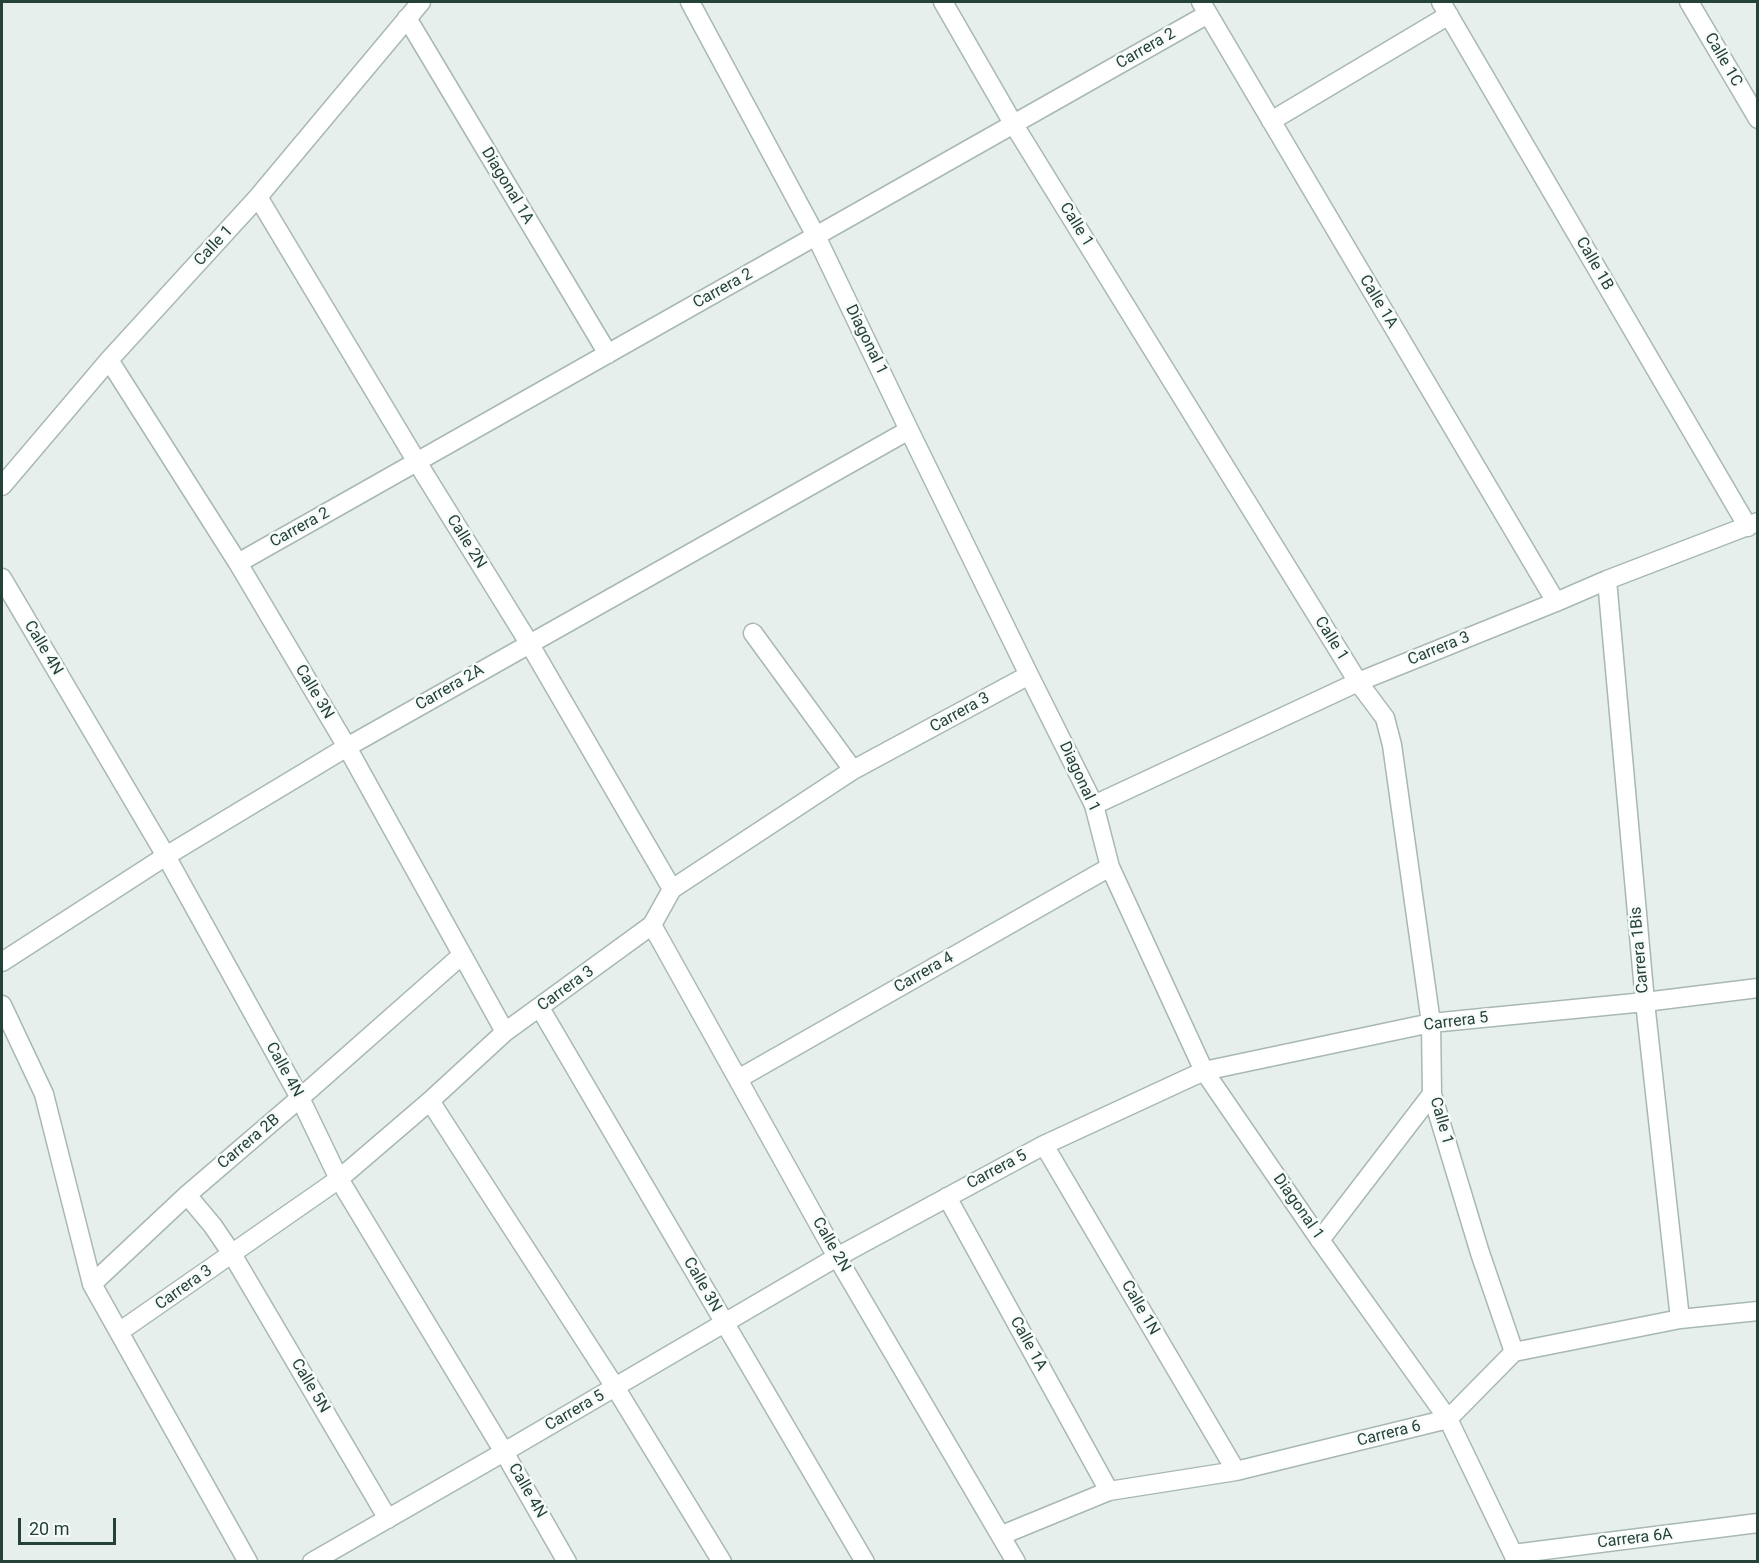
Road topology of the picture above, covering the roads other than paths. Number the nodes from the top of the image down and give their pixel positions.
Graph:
1 (421, 2) edge
2 (690, 2) edge
3 (943, 2) edge
4 (1689, 2) edge
5 (1204, 8) edge
6 (1445, 8) edge
7 (407, 18) junction
8 (1758, 119) edge
9 (1271, 121) junction
10 (1014, 125) junction
11 (258, 197) junction
12 (816, 236) junction
13 (608, 354) junction
14 (109, 360) junction
15 (909, 430) junction
16 (417, 462) junction
17 (2, 486) edge
18 (1753, 525) edge
19 (238, 563) junction
20 (2, 578) edge
21 (1607, 580) junction
22 (1556, 602) junction
23 (753, 633) dead end
24 (529, 643) junction
25 (1029, 675) junction
26 (1358, 682) junction
27 (347, 747) junction
28 (853, 770) junction
29 (1094, 805) junction
30 (166, 856) junction
31 (1110, 867) junction
32 (672, 889) junction
33 (652, 925) junction
34 (462, 955) junction
35 (2, 962) edge
36 (1758, 988) edge
37 (1645, 1002) junction
38 (2, 1005) edge
39 (540, 1008) junction
40 (1431, 1023) junction
41 (505, 1032) junction
42 (1204, 1071) junction
43 (738, 1079) junction
44 (1432, 1094) junction
45 (300, 1098) junction
46 (430, 1101) junction
47 (1044, 1144) junction
48 (339, 1179) junction
49 (187, 1195) junction
50 (947, 1197) junction
51 (1320, 1240) junction
52 (232, 1254) junction
53 (837, 1257) junction
54 (92, 1284) junction
55 (1758, 1311) edge
56 (1680, 1319) junction
57 (724, 1323) junction
58 (119, 1332) junction
59 (1514, 1352) junction
60 (615, 1387) junction
61 (1448, 1419) junction
62 (504, 1452) junction
63 (1236, 1471) junction
64 (1109, 1491) junction
65 (388, 1519) junction
66 (1758, 1523) edge
67 (1002, 1536) junction
68 (1515, 1558) edge
69 (248, 1562) edge
70 (312, 1562) edge
71 (567, 1562) edge
72 (722, 1562) edge
73 (865, 1562) edge
74 (1016, 1562) edge

1 - 7 street, Calle 1
2 - 12 street, Diagonal 1
3 - 10 street, Calle 1
4 - 8 street, Calle 1C
5 - 9 street, Calle 1A
5 - 10 street, Carrera 2
6 - 9 street
6 - 18 street, Calle 1B
7 - 11 street, Calle 1
7 - 13 street, Diagonal 1A
9 - 22 street, Calle 1A
10 - 12 street, Carrera 2
10 - 26 street, Calle 1
11 - 14 street, Calle 1
11 - 16 street, Calle 2N
12 - 13 street, Carrera 2
12 - 15 street, Diagonal 1
13 - 16 street, Carrera 2
14 - 17 street, Calle 1
14 - 19 street, Calle 3N
15 - 24 street, Carrera 2A
15 - 25 street, Diagonal 1
16 - 19 street, Carrera 2
16 - 24 street, Calle 2N
18 - 21 street, Carrera 3
19 - 27 street, Calle 3N
20 - 30 street, Calle 4N
21 - 22 street, Carrera 3
21 - 37 street, Carrera 1Bis
22 - 26 street, Carrera 3
23 - 28 street
24 - 27 street, Carrera 2A
24 - 32 street, Calle 2N
25 - 28 street, Carrera 3
25 - 29 street, Diagonal 1
26 - 29 street, Carrera 3
26 - 40 street, Calle 1
27 - 30 street, Carrera 2A
27 - 34 street, Calle 3N
28 - 32 street, Carrera 3
29 - 31 street, Diagonal 1
30 - 35 street, Carrera 2A
30 - 45 street, Calle 4N
31 - 42 street, Diagonal 1
31 - 43 street, Carrera 4
32 - 33 street, Carrera 3
33 - 39 street, Carrera 3
33 - 43 street, Calle 2N
34 - 41 street, Calle 3N
34 - 45 street, Carrera 2B
36 - 37 street, Carrera 5
37 - 40 street, Carrera 5
37 - 56 street, Carrera 1Bis
38 - 54 street
39 - 41 street, Carrera 3
39 - 57 street, Calle 3N
40 - 42 street, Carrera 5
40 - 44 street, Calle 1
41 - 46 street, Carrera 3
42 - 47 street, Carrera 5
42 - 51 street, Diagonal 1
43 - 53 street, Calle 2N
44 - 51 street
44 - 59 street, Calle 1
45 - 48 street, Calle 4N
45 - 49 street, Carrera 2B
46 - 48 street, Carrera 3
46 - 60 street
47 - 50 street, Carrera 5
47 - 63 street, Calle 1N
48 - 52 street, Carrera 3
48 - 62 street, Calle 4N
49 - 52 street, Calle 5N
49 - 54 street, Carrera 2B
50 - 53 street, Carrera 5
50 - 64 street, Calle 1A
51 - 61 street, Diagonal 1
52 - 58 street, Carrera 3
52 - 65 street, Calle 5N
53 - 57 street, Carrera 5
53 - 67 street, Calle 2N
54 - 58 street
55 - 56 street
56 - 59 street
57 - 60 street, Carrera 5
57 - 73 street, Calle 3N
58 - 69 street
59 - 61 street
60 - 62 street, Carrera 5
60 - 72 street
61 - 63 street, Carrera 6
61 - 68 street, Diagonal 1
62 - 65 street, Carrera 5
62 - 71 street, Calle 4N
63 - 64 street, Carrera 6
64 - 67 street, Carrera 6
65 - 70 street, Carrera 5
66 - 68 street, Carrera 6A
67 - 74 street, Calle 2N

